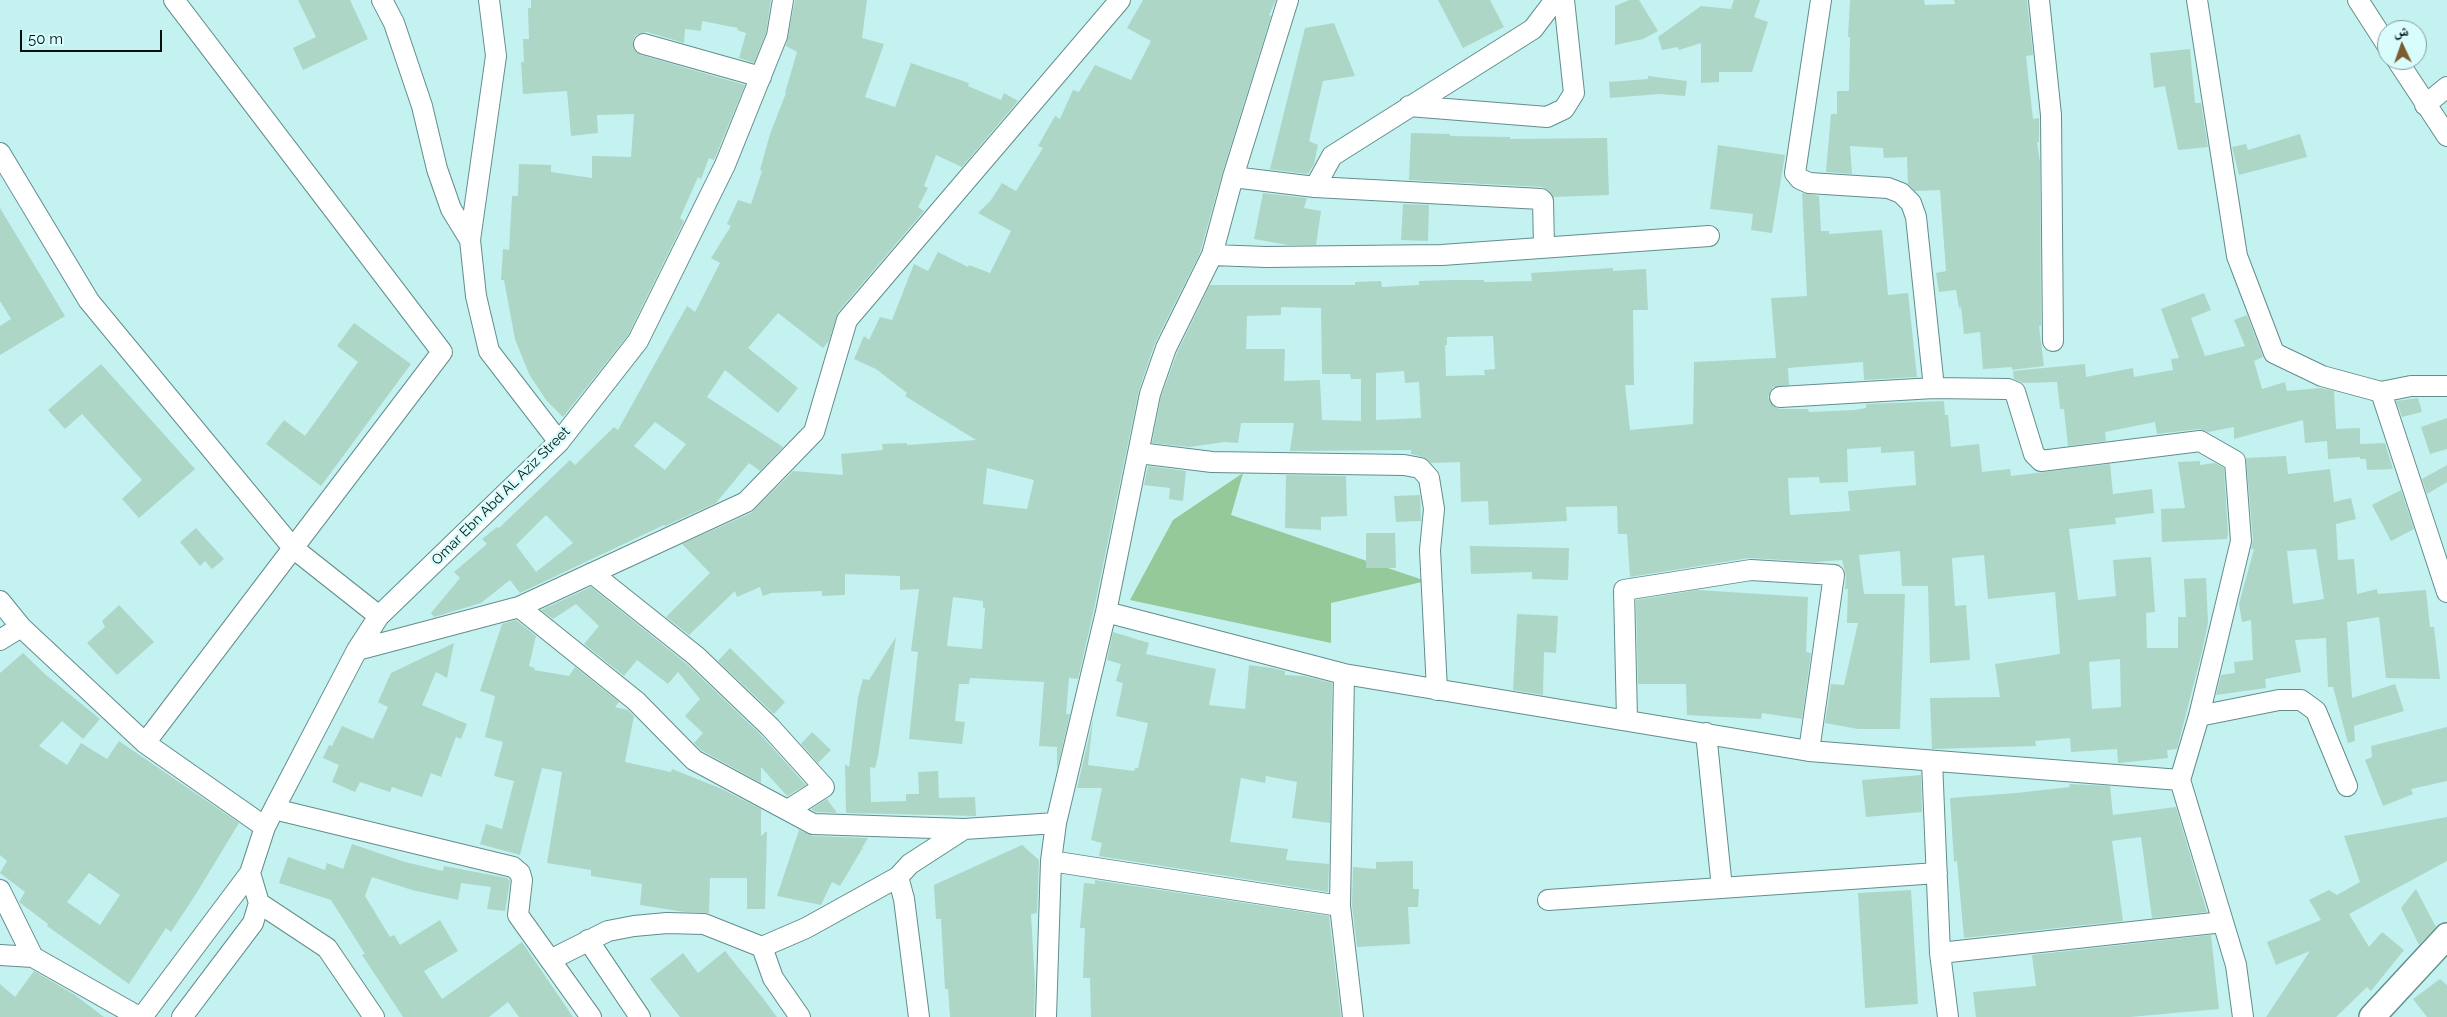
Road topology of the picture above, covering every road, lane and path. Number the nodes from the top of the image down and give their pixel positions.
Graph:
1 (174, 0) edge
2 (382, 0) edge
3 (489, 0) edge
4 (783, 0) edge
5 (1120, 0) edge
6 (1288, 0) edge
7 (1555, 0) edge
8 (1564, 0) edge
9 (1821, 0) edge
10 (2039, 0) edge
11 (2197, 0) edge
12 (2358, 0) edge
13 (2377, 29) edge
14 (644, 44) dead end
15 (2403, 70) edge
16 (761, 77) junction
17 (2447, 87) edge
18 (2426, 105) junction
19 (1409, 106) junction
20 (2447, 136) edge
21 (0, 153) edge
22 (1233, 177) junction
23 (1315, 188) junction
24 (1710, 236) dead end
25 (470, 240) junction
26 (1544, 246) junction
27 (1212, 255) junction
28 (2053, 340) dead end
29 (2447, 386) edge
30 (1934, 388) junction
31 (2381, 392) junction
32 (1780, 398) dead end
33 (559, 442) junction
34 (1140, 453) junction
35 (294, 548) junction
36 (592, 574) junction
37 (2446, 583) edge
38 (0, 601) edge
39 (519, 607) junction
40 (1106, 612) junction
41 (379, 616) junction
42 (21, 627) junction
43 (0, 640) edge
44 (357, 650) junction
45 (1344, 674) junction
46 (1437, 690) junction
47 (2199, 716) junction
48 (1627, 719) junction
49 (1706, 733) junction
50 (146, 743) junction
51 (1809, 751) junction
52 (1932, 761) junction
53 (2180, 780) junction
54 (2347, 786) dead end
55 (788, 810) junction
56 (269, 818) junction
57 (1056, 823) junction
58 (964, 829) junction
59 (1051, 862) junction
60 (250, 873) junction
61 (1937, 873) junction
62 (898, 877) junction
63 (1722, 888) junction
64 (0, 890) edge
65 (1548, 900) dead end
66 (259, 903) junction
67 (1340, 906) junction
68 (2223, 922) junction
69 (2447, 936) edge
70 (588, 940) junction
71 (762, 947) junction
72 (1940, 953) junction
73 (0, 955) edge
74 (33, 957) junction
75 (550, 960) junction
76 (140, 1017) edge
77 (182, 1017) edge
78 (374, 1017) edge
79 (591, 1017) edge
80 (640, 1017) edge
81 (800, 1017) edge
82 (919, 1017) edge
83 (1046, 1017) edge
84 (1353, 1017) edge
85 (1948, 1017) edge
86 (2243, 1017) edge
87 (2372, 1017) edge

1 - 35 street
2 - 25 street
3 - 25 street
4 - 16 street, Omar Ebn Abd AL Aziz Street
5 - 36 street
6 - 22 street
7 - 19 street
8 - 19 street
9 - 30 street
10 - 28 street
11 - 31 street
12 - 13 street
14 - 16 street
15 - 18 street
16 - 33 street, Omar Ebn Abd AL Aziz Street
17 - 18 street
18 - 20 street
19 - 23 street
21 - 35 street
22 - 23 street
22 - 27 street
23 - 26 street
24 - 26 street
25 - 33 street
26 - 27 street
27 - 34 street
29 - 31 street
30 - 32 street
30 - 47 street
31 - 37 street
33 - 41 street, Omar Ebn Abd AL Aziz Street
34 - 40 street
34 - 46 street
35 - 41 street
35 - 50 street
36 - 39 street
36 - 55 street
38 - 42 street
39 - 44 street
39 - 55 street
40 - 45 street
40 - 57 street
41 - 44 street, Omar Ebn Abd AL Aziz Street
42 - 43 street
42 - 50 street
44 - 56 street, Omar Ebn Abd AL Aziz Street
45 - 46 street
45 - 67 street
46 - 48 street
47 - 53 street
47 - 54 street
48 - 49 street
48 - 51 street
49 - 51 street
49 - 63 street
50 - 56 street
51 - 52 street
52 - 53 street
52 - 61 street
53 - 68 street
55 - 58 street
56 - 60 street, Omar Ebn Abd AL Aziz Street
56 - 75 street
57 - 58 street
57 - 59 street
58 - 62 street
59 - 67 street
59 - 83 street
60 - 66 street
60 - 76 street, Omar Ebn Abd AL Aziz Street
61 - 63 street
61 - 72 street
62 - 71 street
62 - 82 street
63 - 65 street
64 - 74 street
66 - 77 street
66 - 78 street
67 - 84 street
68 - 72 street
68 - 86 street
69 - 87 main road
70 - 71 street
70 - 75 street
70 - 80 street
71 - 81 street
72 - 85 street
73 - 74 street
74 - 76 street
75 - 79 street

